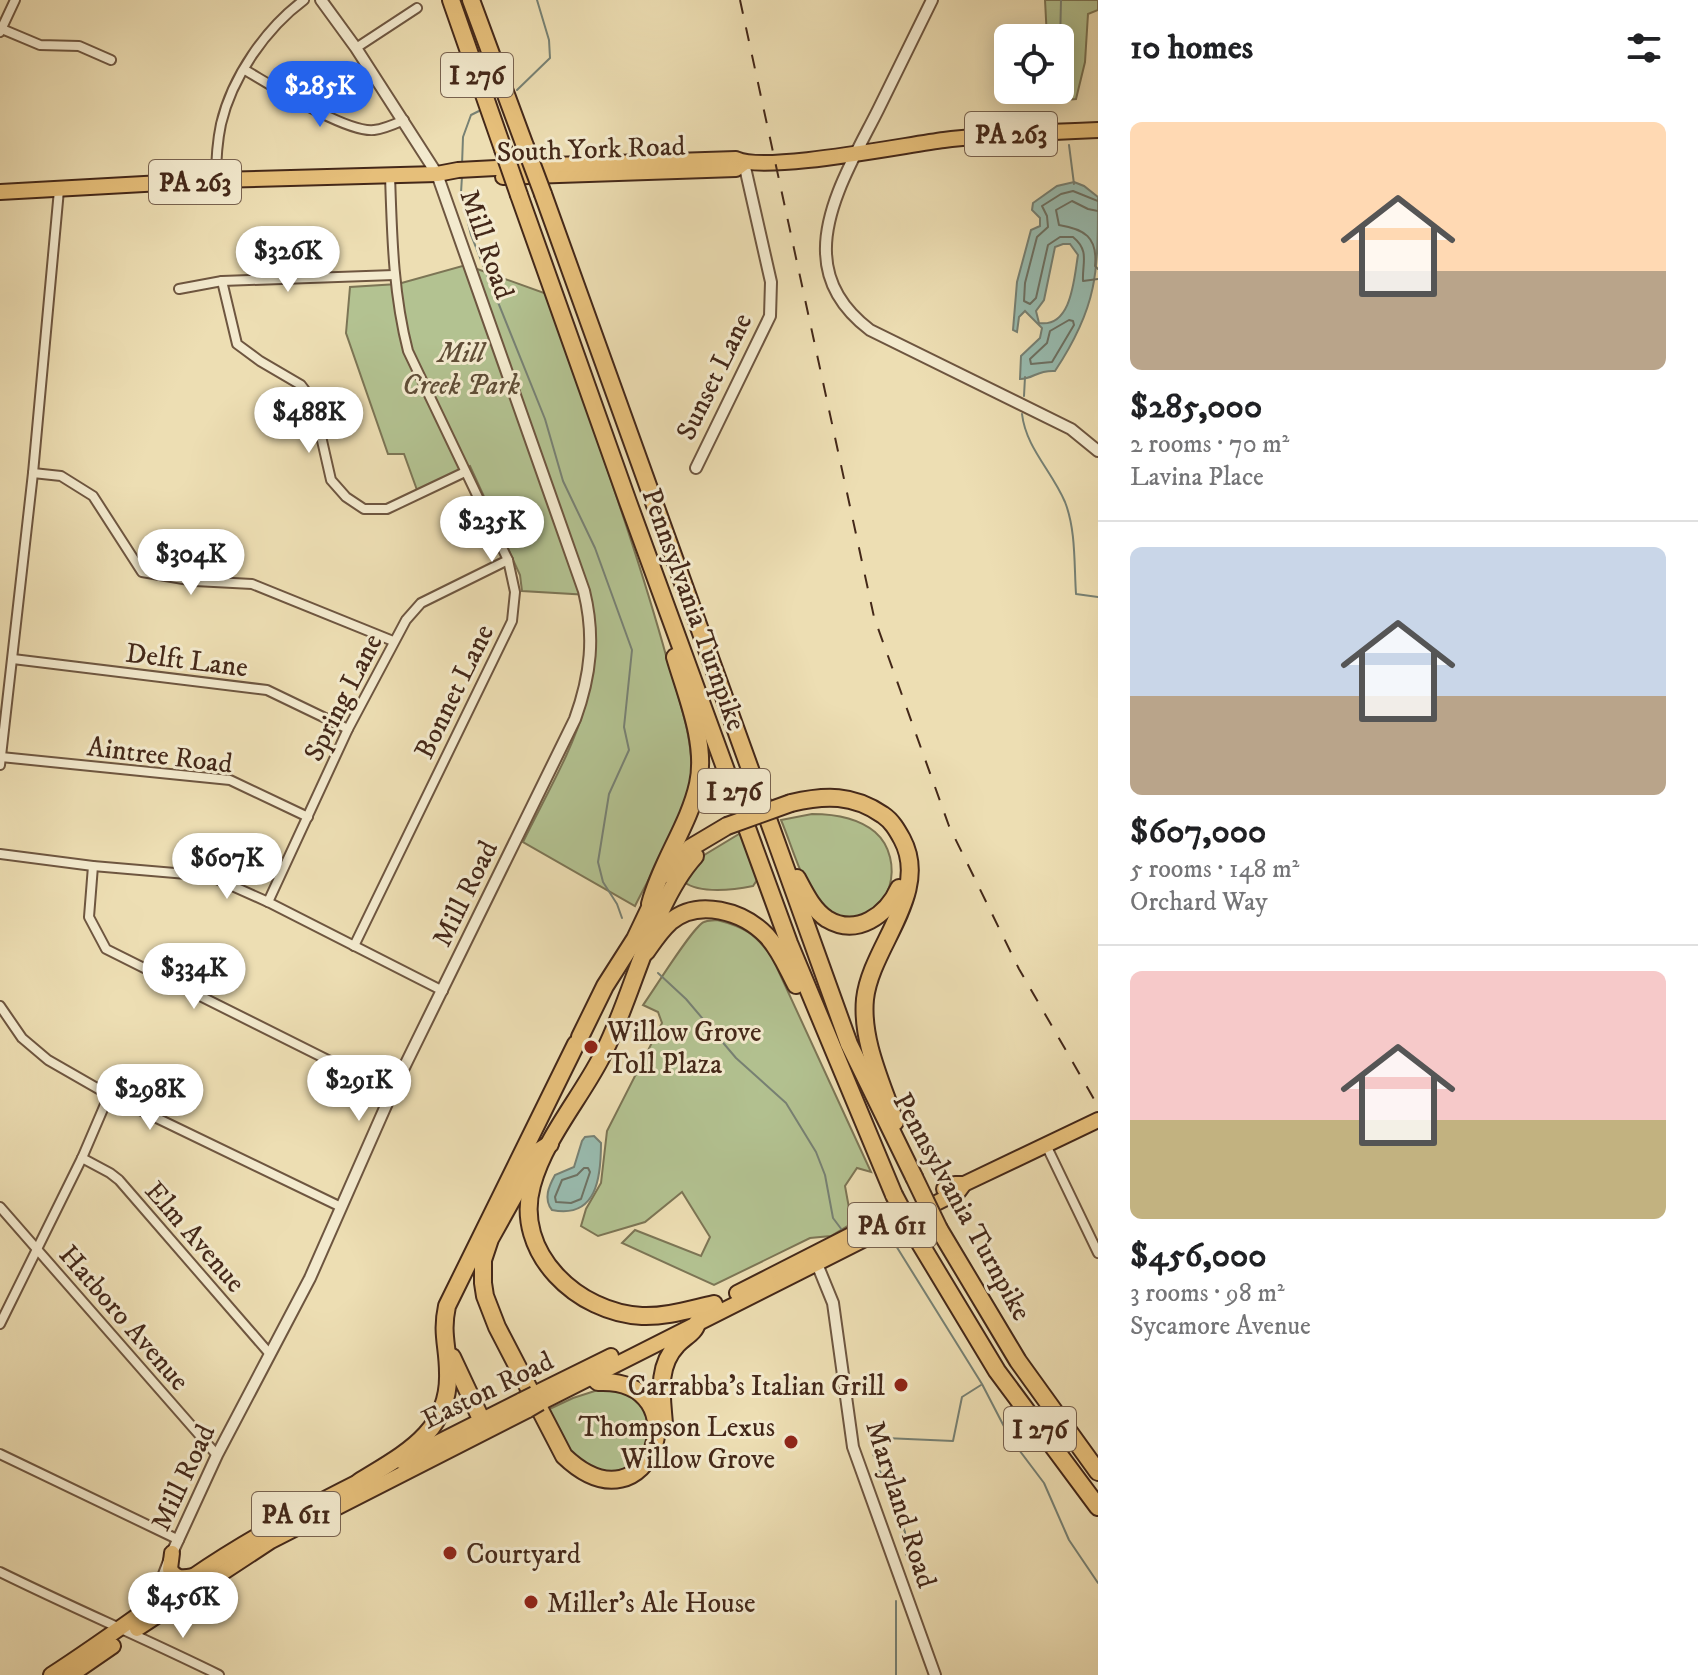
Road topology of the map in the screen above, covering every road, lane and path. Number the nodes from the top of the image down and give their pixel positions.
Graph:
1 (15, 0) edge
2 (304, 0) edge
3 (321, 0) edge
4 (451, 0) edge
5 (471, 0) edge
6 (932, 0) edge
7 (417, 8) dead end
8 (1, 31) edge
9 (356, 48) junction
10 (111, 60) dead end
11 (245, 70) junction
12 (404, 120) junction
13 (1098, 130) edge
14 (857, 152) junction
15 (744, 163) junction
16 (437, 174) junction
17 (390, 175) junction
18 (216, 180) junction
19 (59, 190) junction
20 (0, 192) edge
21 (394, 275) junction
22 (222, 281) junction
23 (179, 289) dead end
24 (1098, 451) edge
25 (696, 468) dead end
26 (465, 472) junction
27 (33, 473) junction
28 (628, 502) junction
29 (508, 560) junction
30 (393, 641) junction
31 (13, 659) junction
32 (348, 729) junction
33 (1, 757) edge
34 (0, 765) edge
35 (760, 798) junction
36 (792, 807) junction
37 (308, 817) junction
38 (728, 830) junction
39 (0, 854) edge
40 (93, 866) junction
41 (268, 902) junction
42 (650, 904) junction
43 (354, 946) junction
44 (646, 952) junction
45 (443, 991) junction
46 (0, 1006) edge
47 (845, 1078) junction
48 (392, 1092) junction
49 (109, 1095) junction
50 (1098, 1120) edge
51 (550, 1144) junction
52 (1046, 1145) junction
53 (82, 1158) junction
54 (914, 1177) junction
55 (964, 1184) junction
56 (0, 1207) edge
57 (341, 1207) junction
58 (482, 1232) junction
59 (36, 1249) junction
60 (1098, 1253) edge
61 (814, 1259) junction
62 (714, 1304) junction
63 (697, 1323) junction
64 (0, 1324) edge
65 (443, 1325) junction
66 (269, 1353) junction
67 (593, 1377) junction
68 (531, 1402) junction
69 (482, 1421) junction
70 (0, 1454) edge
71 (217, 1455) junction
72 (1098, 1472) edge
73 (359, 1482) junction
74 (1098, 1507) edge
75 (175, 1547) junction
76 (0, 1572) edge
77 (194, 1576) junction
78 (152, 1613) junction
79 (128, 1630) junction
80 (51, 1675) edge
81 (71, 1675) edge
82 (219, 1675) edge
83 (935, 1675) edge

1 - 8 street
2 - 11 street
3 - 9 street, Mill Road
4 - 28 highway, Pennsylvania Turnpike / I 276, bridge
5 - 35 highway, Pennsylvania Turnpike / I 276, bridge
6 - 14 street
7 - 9 street
8 - 10 street
9 - 12 street, Mill Road
11 - 12 street
11 - 18 street
12 - 16 street, Mill Road
13 - 14 main road, South York Road / PA 263
14 - 15 main road, South York Road / PA 263
14 - 24 street
15 - 16 main road, South York Road / PA 263
15 - 25 street, Sunset Lane
16 - 17 main road, South York Road / PA 263
16 - 45 street, Mill Road
17 - 18 main road, South York Road / PA 263
17 - 21 street, Bonnet Lane
18 - 19 main road, South York Road / PA 263
19 - 20 main road, South York Road / PA 263
19 - 27 street
21 - 22 street
21 - 26 street, Bonnet Lane
22 - 23 street
22 - 26 street
26 - 29 street, Bonnet Lane
27 - 30 street
27 - 31 street
28 - 42 highway
28 - 47 highway, Pennsylvania Turnpike / I 276
29 - 30 street, Spring Lane
29 - 43 street, Bonnet Lane
30 - 32 street, Spring Lane
31 - 32 street, Delft Lane
31 - 33 street
32 - 37 street, Spring Lane
33 - 34 street
33 - 37 street, Aintree Road
35 - 36 highway
35 - 54 highway, Pennsylvania Turnpike / I 276
36 - 38 highway, bridge
36 - 54 highway
37 - 41 street, Spring Lane
38 - 42 highway
38 - 44 highway
39 - 40 street
40 - 41 street
40 - 48 street
41 - 43 street
42 - 58 highway
43 - 45 street
44 - 47 highway
44 - 51 highway
45 - 48 street, Mill Road
46 - 49 street
47 - 74 highway, Pennsylvania Turnpike / I 276, bridge
48 - 57 street, Mill Road
49 - 53 street
49 - 57 street
50 - 52 main road, Easton Road / PA 611
51 - 62 highway
51 - 67 highway
52 - 55 main road, Easton Road / PA 611
52 - 60 street
53 - 59 street
53 - 66 street, Elm Avenue
54 - 72 highway, Pennsylvania Turnpike / I 276, bridge
55 - 61 main road, Easton Road / PA 611
55 - 61 main road, Easton Road / PA 611
56 - 59 street, Hatboro Avenue
57 - 66 street, Mill Road
58 - 63 highway
58 - 65 highway
59 - 64 street
59 - 71 street, Hatboro Avenue
61 - 62 main road, Easton Road / PA 611
61 - 63 main road, Easton Road / PA 611
61 - 83 street, Maryland Road
62 - 68 main road, Easton Road / PA 611
63 - 67 main road, Easton Road / PA 611
65 - 69 highway
65 - 73 highway
66 - 71 street, Mill Road
67 - 68 main road, Easton Road / PA 611
68 - 69 main road, Easton Road / PA 611
68 - 78 main road, Easton Road / PA 611
69 - 73 main road, Easton Road / PA 611
70 - 75 street
71 - 75 street, Mill Road
73 - 77 main road, Easton Road / PA 611
75 - 77 main road
75 - 78 street, Mill Road
76 - 79 street
77 - 78 main road, Easton Road / PA 611
78 - 79 main road, Easton Road / PA 611
79 - 80 main road, Easton Road / PA 611
79 - 81 main road, Easton Road / PA 611
79 - 82 street

